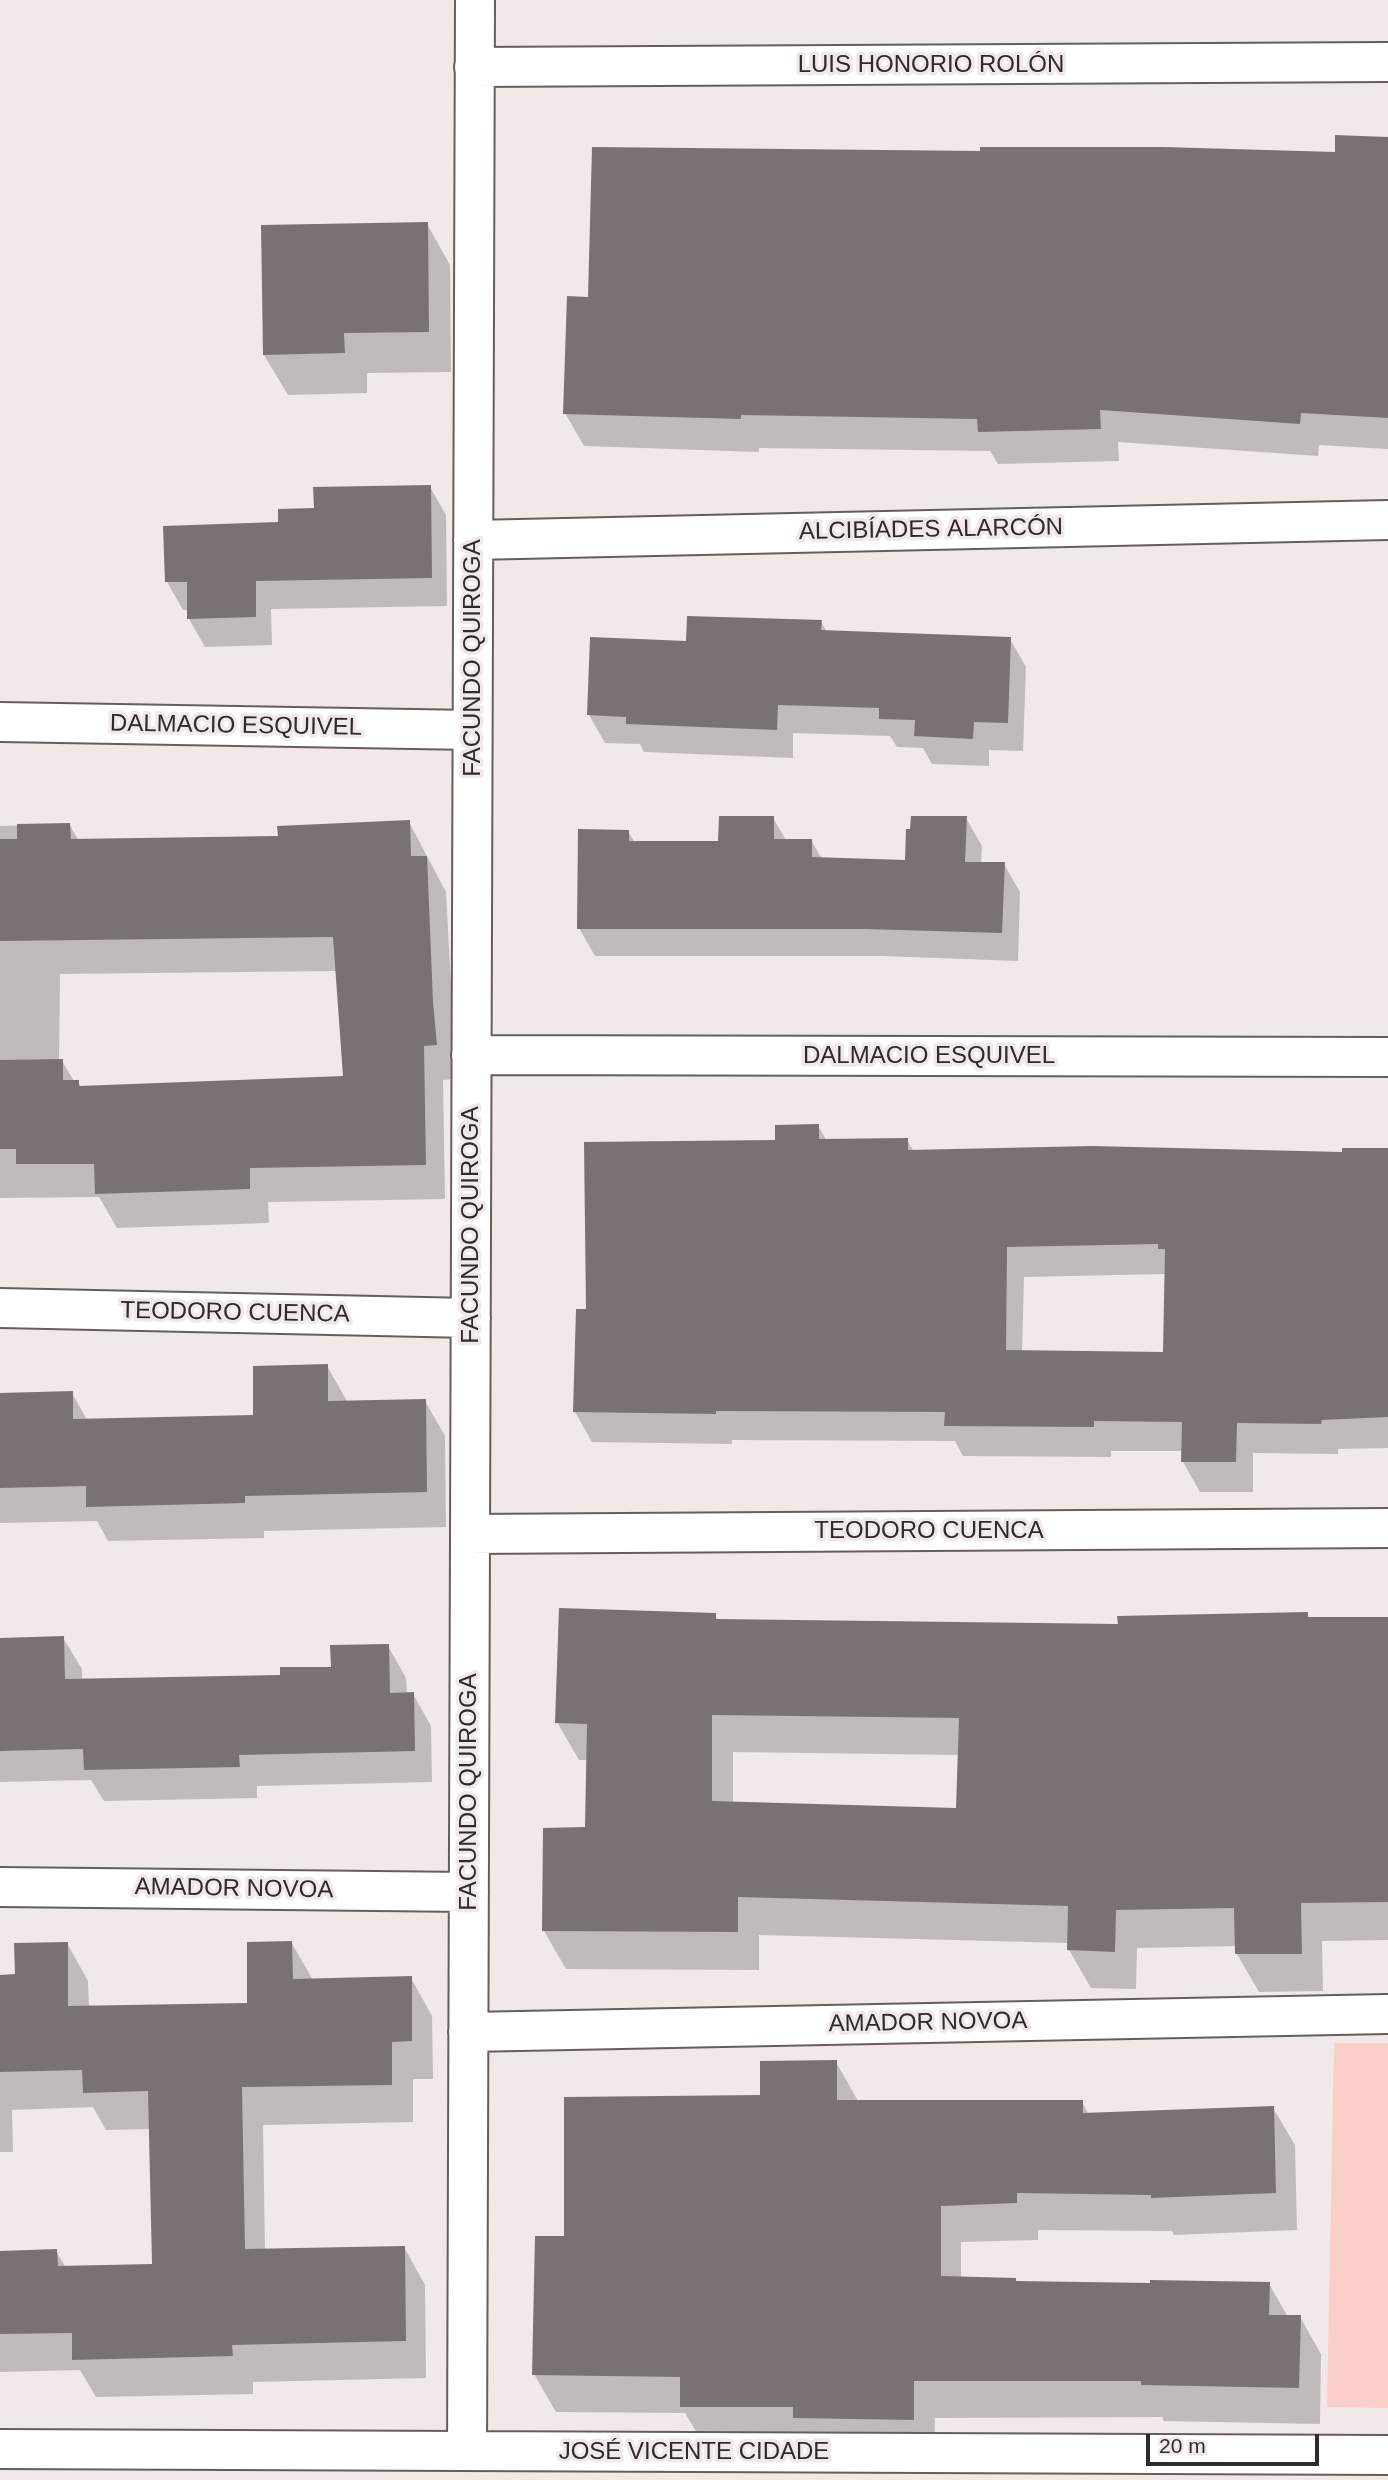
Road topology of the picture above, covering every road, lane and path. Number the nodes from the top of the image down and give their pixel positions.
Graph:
1 (475, 0) edge
2 (1388, 62) edge
3 (474, 67) junction
4 (1388, 520) edge
5 (473, 540) junction
6 (0, 722) edge
7 (472, 730) junction
8 (471, 1055) junction
9 (1388, 1057) edge
10 (0, 1308) edge
11 (471, 1318) junction
12 (1388, 1528) edge
13 (470, 1534) junction
14 (0, 1887) edge
15 (469, 1892) junction
16 (1388, 2014) edge
17 (468, 2032) junction
18 (0, 2449) edge
19 (467, 2451) junction
20 (1388, 2455) edge

1 - 3 street, FACUNDO QUIROGA
2 - 3 street, LUIS HONORIO ROLÓN
3 - 5 street, FACUNDO QUIROGA
4 - 5 street, ALCIBÍADES ALARCÓN
5 - 7 street, FACUNDO QUIROGA
6 - 7 street, DALMACIO ESQUIVEL
7 - 8 street, FACUNDO QUIROGA
8 - 9 street, DALMACIO ESQUIVEL
8 - 11 street, FACUNDO QUIROGA
10 - 11 street, TEODORO CUENCA
11 - 13 street, FACUNDO QUIROGA
12 - 13 street, TEODORO CUENCA
13 - 15 street, FACUNDO QUIROGA
14 - 15 street, AMADOR NOVOA
15 - 17 street, FACUNDO QUIROGA
16 - 17 street, AMADOR NOVOA
17 - 19 street, FACUNDO QUIROGA
18 - 19 street, JOSÉ VICENTE CIDADE
19 - 20 street, JOSÉ VICENTE CIDADE

